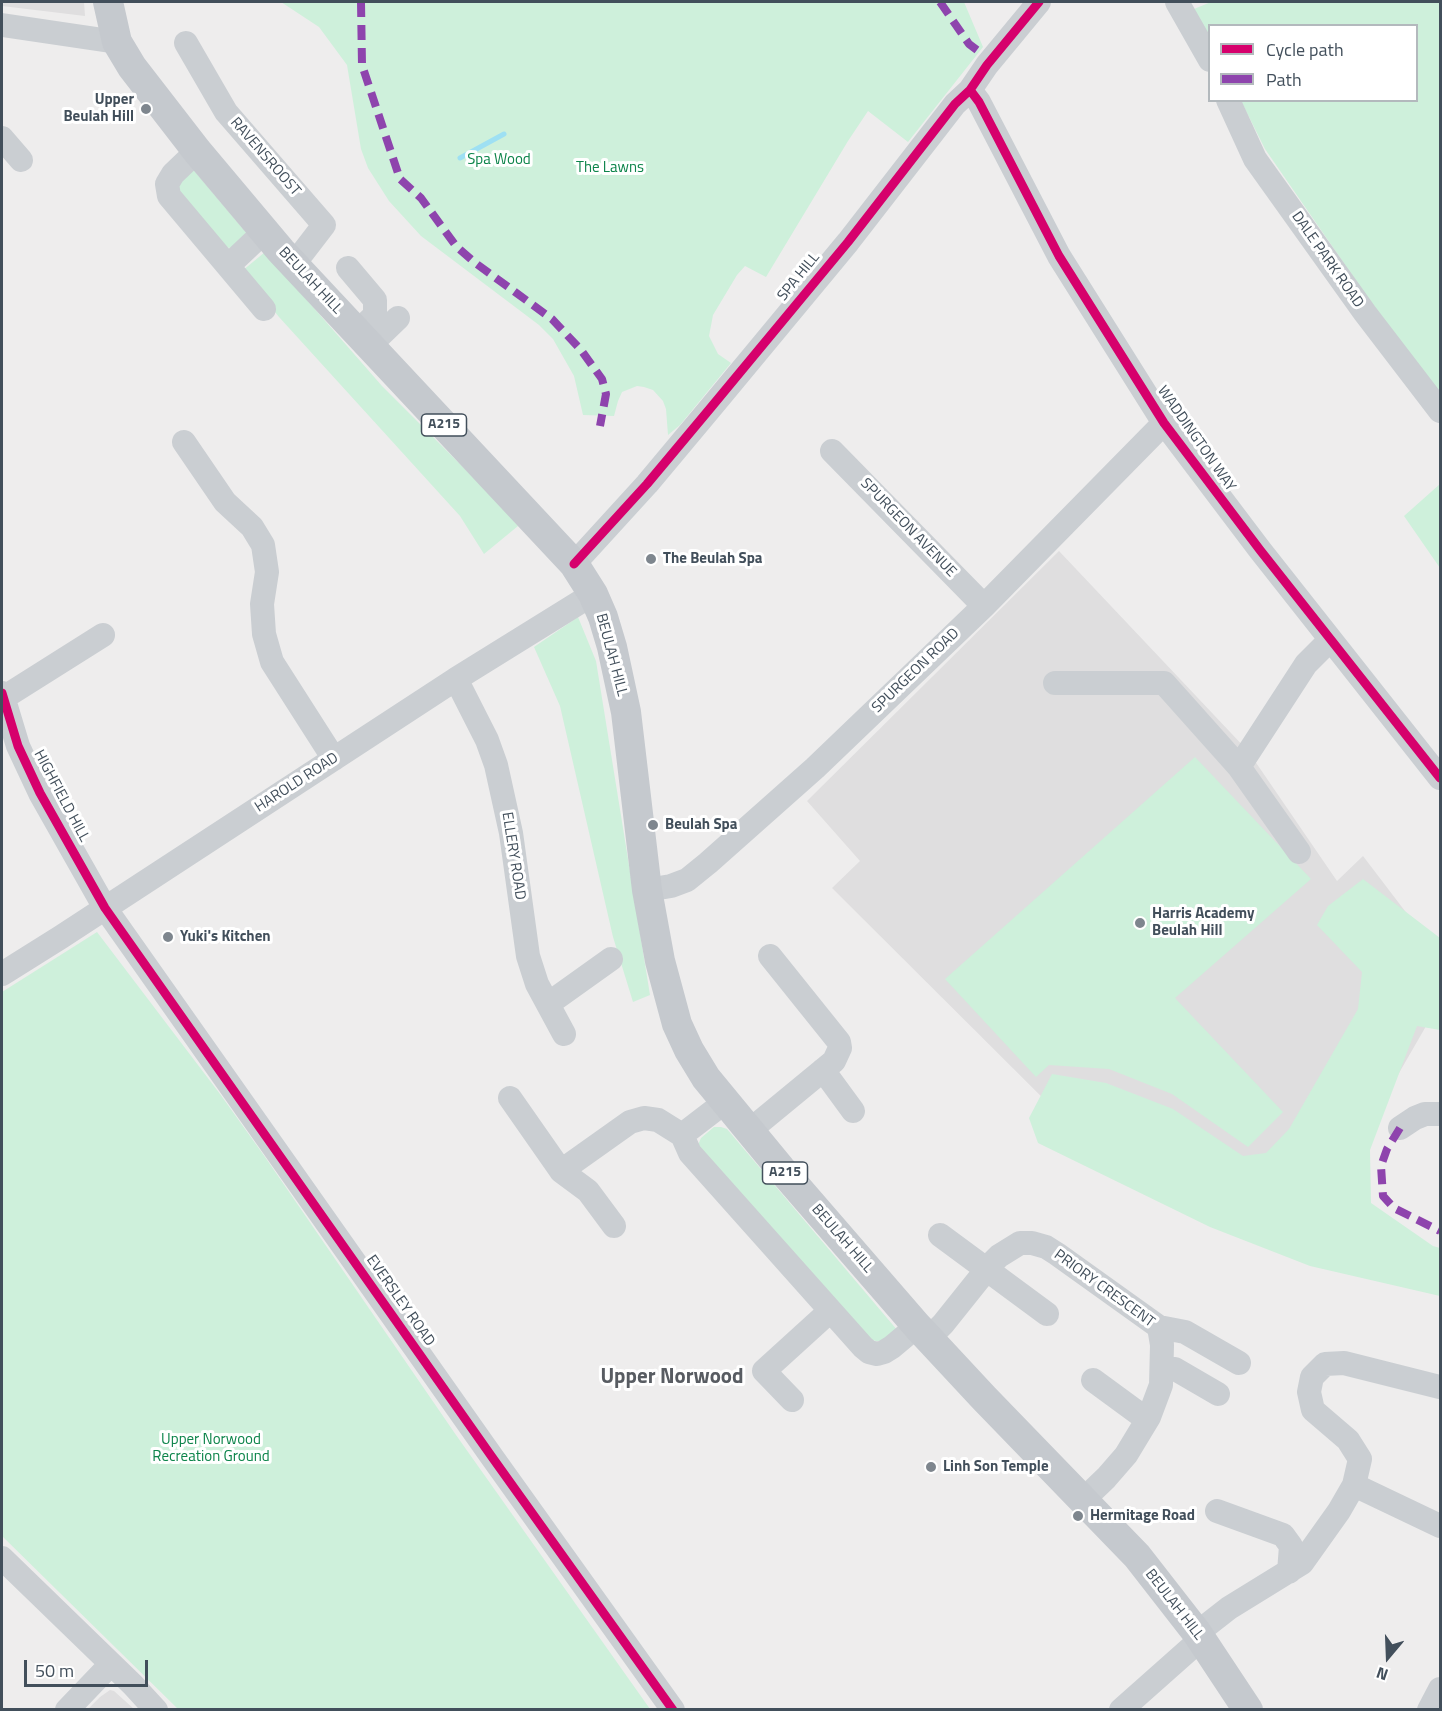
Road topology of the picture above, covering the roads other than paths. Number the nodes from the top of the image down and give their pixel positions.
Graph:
1 (108, 2) edge
2 (1039, 2) edge
3 (1177, 2) edge
4 (2, 25) edge
5 (117, 42) junction
6 (186, 43) dead end
7 (1208, 58) edge
8 (969, 90) junction
9 (1229, 102) edge
10 (2, 138) edge
11 (197, 151) junction
12 (21, 160) dead end
13 (264, 232) junction
14 (294, 264) junction
15 (229, 265) junction
16 (348, 268) dead end
17 (264, 309) dead end
18 (398, 318) dead end
19 (364, 338) junction
20 (1440, 411) edge
21 (1164, 423) junction
22 (184, 442) dead end
23 (832, 451) dead end
24 (574, 564) junction
25 (593, 594) junction
26 (984, 606) junction
27 (103, 635) dead end
28 (1330, 640) junction
29 (456, 679) junction
30 (1055, 683) dead end
31 (2, 696) edge
32 (334, 759) junction
33 (1243, 759) junction
34 (1440, 778) edge
35 (1299, 852) dead end
36 (647, 890) junction
37 (105, 908) junction
38 (770, 956) dead end
39 (611, 958) dead end
40 (2, 974) edge
41 (548, 1004) junction
42 (564, 1034) dead end
43 (823, 1070) junction
44 (510, 1098) dead end
45 (724, 1102) junction
46 (853, 1111) dead end
47 (1440, 1114) edge
48 (1400, 1128) dead end
49 (749, 1131) junction
50 (682, 1135) junction
51 (561, 1171) junction
52 (615, 1226) dead end
53 (940, 1235) dead end
54 (988, 1269) junction
55 (830, 1311) junction
56 (1047, 1314) dead end
57 (1159, 1328) junction
58 (922, 1333) junction
59 (1239, 1363) dead end
60 (1162, 1367) junction
61 (1093, 1380) dead end
62 (1440, 1386) edge
63 (1218, 1394) dead end
64 (792, 1400) dead end
65 (1149, 1417) junction
66 (1354, 1485) junction
67 (1082, 1502) junction
68 (1216, 1511) dead end
69 (1440, 1526) edge
70 (2, 1558) edge
71 (1289, 1572) junction
72 (1199, 1636) junction
73 (111, 1664) junction
74 (1440, 1689) edge
75 (67, 1710) edge
76 (156, 1710) edge
77 (673, 1710) edge
78 (1121, 1710) edge
79 (1248, 1710) edge
80 (1428, 1710) edge

1 - 5 main road, BEULAH HILL / A215
2 - 8 street, SPA HILL
3 - 7 street
4 - 5 street
5 - 11 main road, BEULAH HILL / A215
6 - 14 street, RAVENSROOST
8 - 21 street, WADDINGTON WAY
8 - 24 street, SPA HILL
9 - 20 street, DALE PARK ROAD
10 - 12 street
11 - 13 main road, BEULAH HILL / A215
11 - 15 street
13 - 14 main road, BEULAH HILL / A215
13 - 15 street
14 - 19 main road, BEULAH HILL / A215
15 - 17 street
16 - 19 street
18 - 19 street
19 - 24 main road, BEULAH HILL / A215
21 - 26 street, SPURGEON ROAD
21 - 28 street, WADDINGTON WAY
22 - 32 street
23 - 26 street, SPURGEON AVENUE
24 - 25 main road, BEULAH HILL / A215
25 - 29 street, HAROLD ROAD
25 - 36 main road, BEULAH HILL / A215
26 - 36 street, SPURGEON ROAD
27 - 31 street
28 - 33 street
28 - 34 street, WADDINGTON WAY
29 - 32 street, HAROLD ROAD
29 - 41 street, ELLERY ROAD
30 - 33 street
31 - 37 street, HIGHFIELD HILL
32 - 37 street, HAROLD ROAD
33 - 35 street
36 - 45 main road, BEULAH HILL / A215
37 - 40 street, HAROLD ROAD
37 - 77 street, EVERSLEY ROAD
38 - 43 street
39 - 41 street
41 - 42 street, ELLERY ROAD
43 - 46 street
43 - 49 street
44 - 51 street
45 - 49 main road, BEULAH HILL / A215
45 - 50 street
47 - 48 street
49 - 58 main road, BEULAH HILL / A215
50 - 51 street
50 - 55 street
51 - 52 street
53 - 54 street
54 - 56 street
54 - 57 street, PRIORY CRESCENT
54 - 58 street, PRIORY CRESCENT
55 - 58 street
55 - 64 street
57 - 59 street
57 - 60 street, PRIORY CRESCENT
58 - 67 main road, BEULAH HILL / A215
60 - 63 street
60 - 65 street, PRIORY CRESCENT
61 - 65 street
62 - 66 street
65 - 67 street, PRIORY CRESCENT
66 - 69 street
66 - 71 street
67 - 72 main road, BEULAH HILL / A215
68 - 71 street
70 - 73 street
71 - 72 street
72 - 78 street
72 - 79 main road, BEULAH HILL / A215
73 - 75 street
73 - 76 street
74 - 80 street

